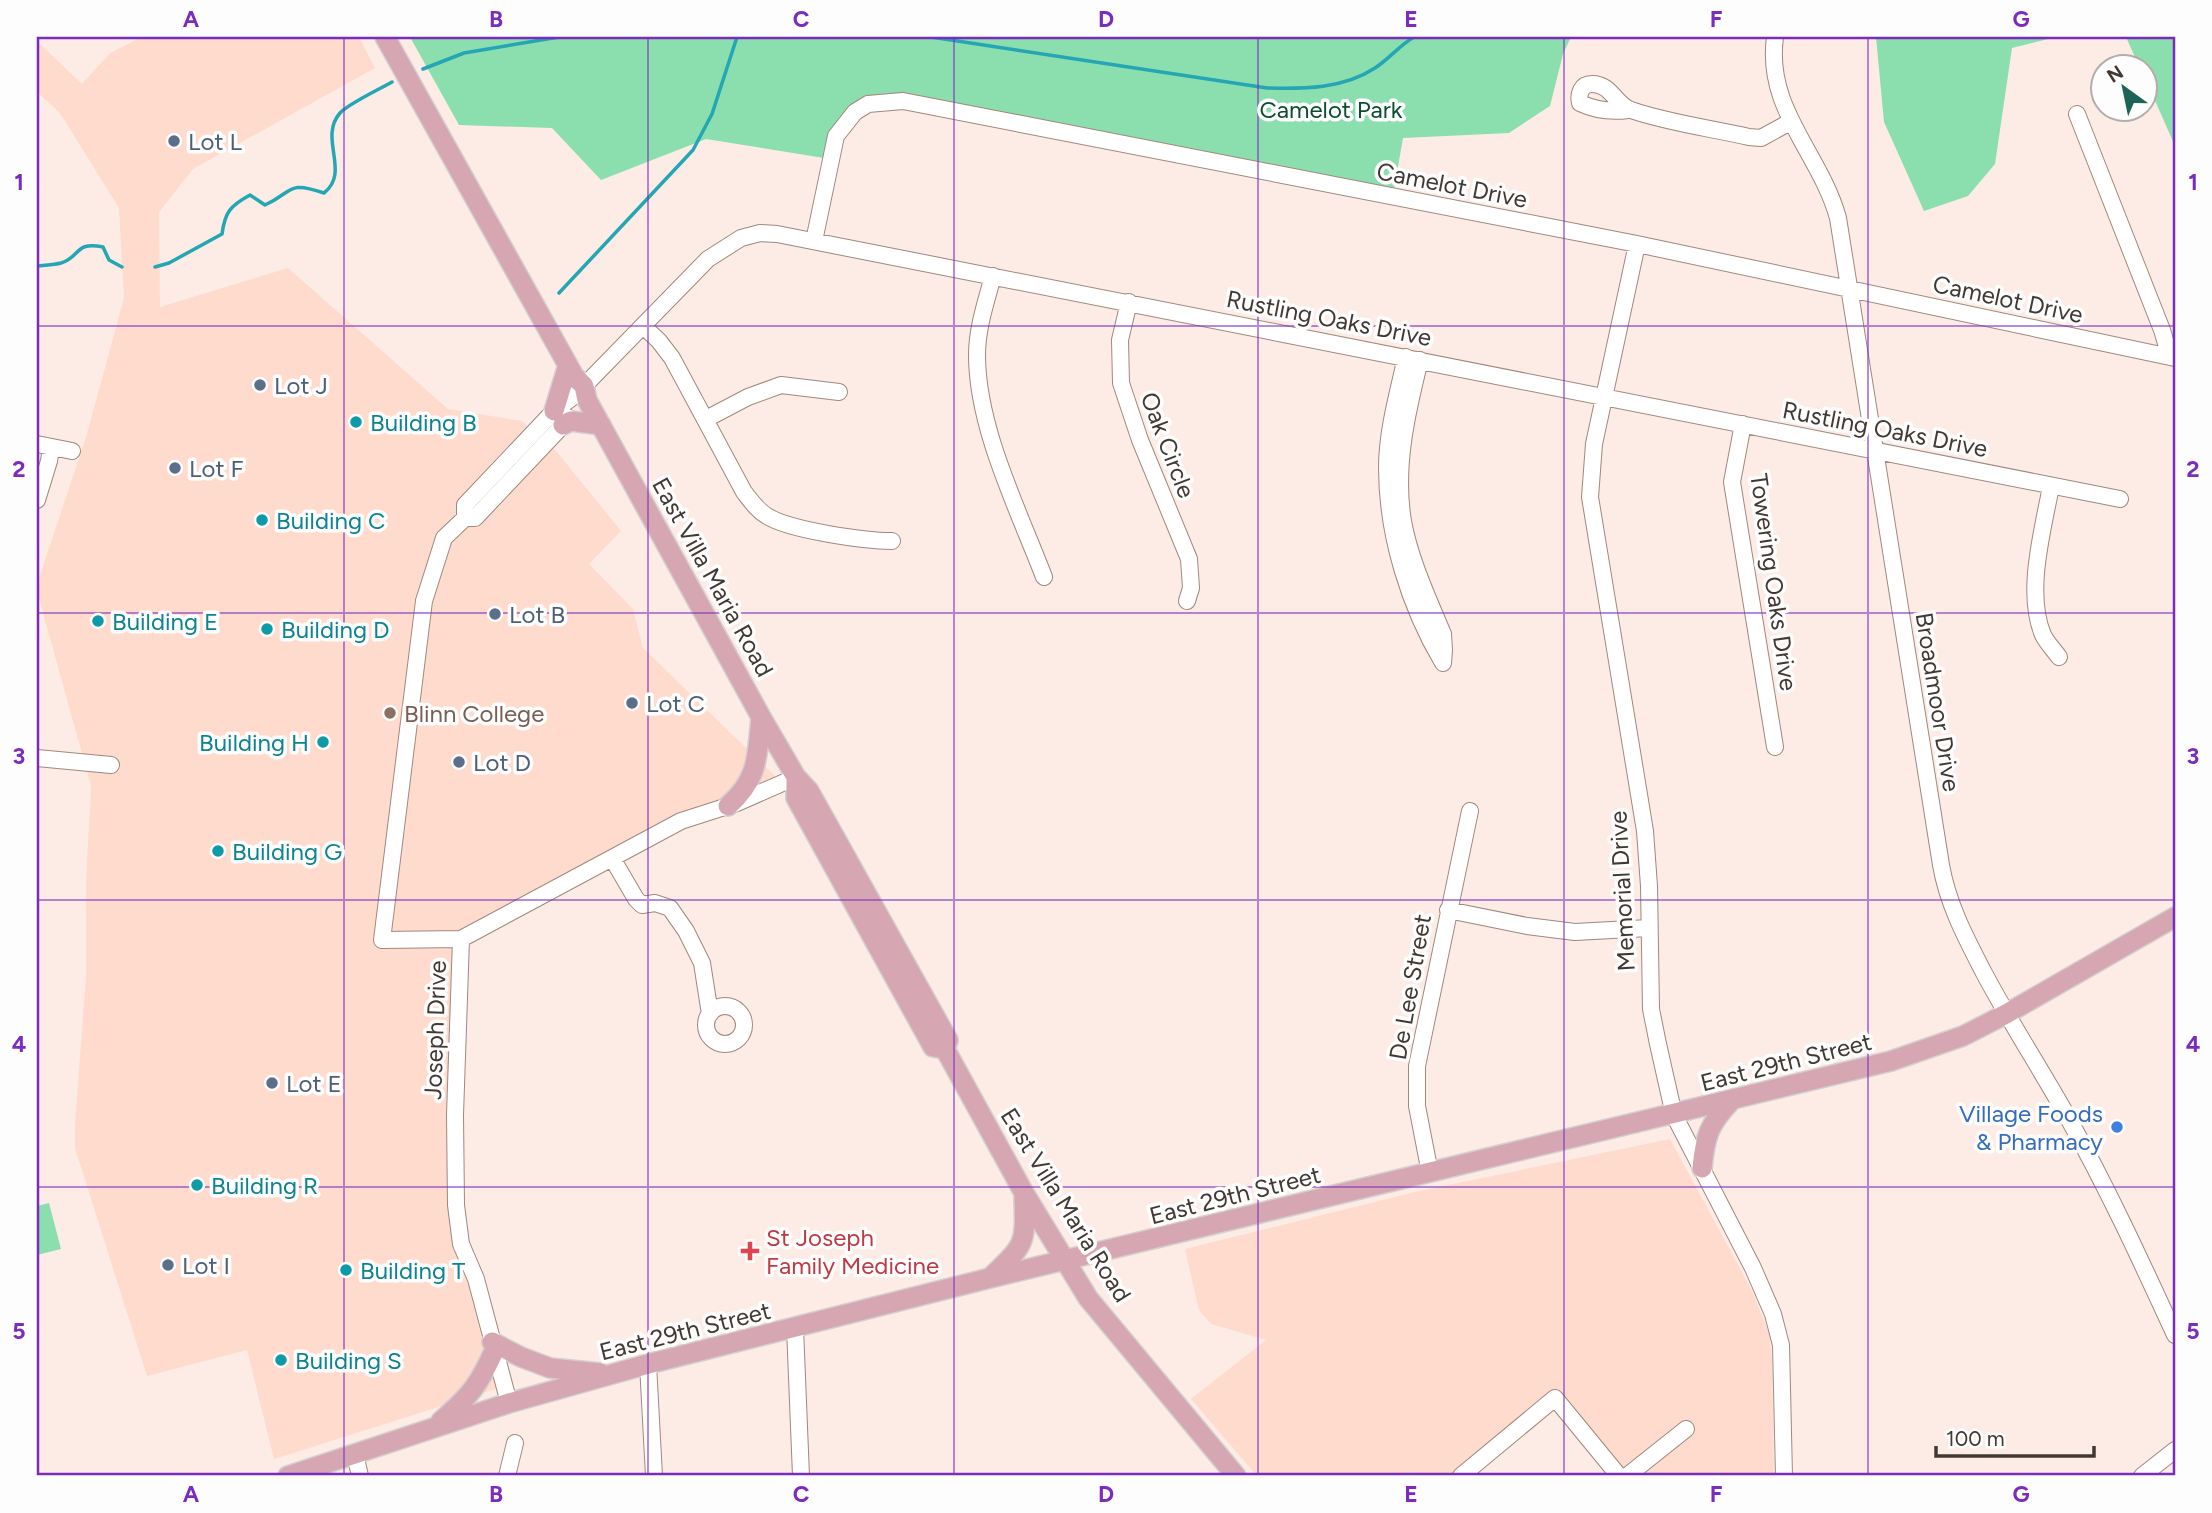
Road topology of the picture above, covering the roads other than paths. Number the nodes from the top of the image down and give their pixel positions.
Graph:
1 (385, 37) edge
2 (1775, 37) edge
3 (1628, 110) dead end
4 (2077, 114) dead end
5 (1790, 122) junction
6 (814, 241) junction
7 (1637, 244) junction
8 (993, 276) junction
9 (1850, 289) junction
10 (1129, 302) junction
11 (643, 326) junction
12 (1413, 358) junction
13 (2173, 358) edge
14 (579, 385) junction
15 (839, 392) dead end
16 (1603, 396) junction
17 (558, 418) junction
18 (706, 419) junction
19 (1743, 424) junction
20 (601, 425) junction
21 (44, 446) edge
22 (72, 451) dead end
23 (1875, 451) junction
24 (2051, 486) junction
25 (2120, 499) dead end
26 (37, 500) edge
27 (892, 541) dead end
28 (1403, 543) junction
29 (1044, 577) dead end
30 (1187, 601) dead end
31 (2059, 657) dead end
32 (761, 717) junction
33 (1775, 747) dead end
34 (37, 758) edge
35 (111, 765) dead end
36 (796, 777) junction
37 (728, 806) junction
38 (1470, 811) dead end
39 (612, 858) junction
40 (1448, 910) junction
41 (2175, 917) edge
42 (1649, 928) junction
43 (461, 939) junction
44 (710, 1014) dead end
45 (2006, 1014) junction
46 (1731, 1101) junction
47 (1674, 1115) junction
48 (1702, 1168) junction
49 (1430, 1173) junction
50 (1024, 1193) junction
51 (1065, 1261) junction
52 (990, 1278) junction
53 (795, 1328) junction
54 (2175, 1335) edge
55 (493, 1346) junction
56 (648, 1364) junction
57 (612, 1374) junction
58 (509, 1403) junction
59 (431, 1429) junction
60 (1686, 1429) dead end
61 (515, 1443) dead end
62 (2175, 1450) edge
63 (355, 1454) junction
64 (288, 1476) edge
65 (360, 1476) edge
66 (507, 1476) edge
67 (654, 1476) edge
68 (802, 1476) edge
69 (1236, 1476) edge
70 (1461, 1476) edge
71 (1619, 1476) edge
72 (1627, 1476) edge
73 (1784, 1476) edge
74 (2142, 1476) edge

1 - 14 main road, East Villa Maria Road
2 - 5 street, Broadmoor Drive
3 - 5 street
4 - 13 street
5 - 9 street, Broadmoor Drive
6 - 7 street, Camelot Drive
6 - 8 street, Rustling Oaks Drive
6 - 11 street, Rustling Oaks Drive
7 - 9 street, Camelot Drive
7 - 16 street, Memorial Drive
8 - 10 street, Rustling Oaks Drive
8 - 29 street
9 - 13 street, Camelot Drive
9 - 23 street, Broadmoor Drive
10 - 12 street, Rustling Oaks Drive
10 - 30 street, Oak Circle
11 - 14 street, Rustling Oaks Drive
11 - 18 street
12 - 16 street, Rustling Oaks Drive
12 - 28 street
14 - 17 main road
14 - 17 street, Rustling Oaks Drive
14 - 20 main road, East Villa Maria Road
15 - 18 street
16 - 19 street, Rustling Oaks Drive
16 - 42 street, Memorial Drive
17 - 20 main road
17 - 43 street, Rustling Oaks Drive
18 - 27 street
19 - 23 street, Rustling Oaks Drive
19 - 33 street, Towering Oaks Drive
20 - 32 main road, East Villa Maria Road
21 - 22 street
21 - 26 street
23 - 24 street, Rustling Oaks Drive
23 - 45 street, Broadmoor Drive
24 - 25 street, Rustling Oaks Drive
24 - 31 street
28 - 28 street
32 - 36 main road, East Villa Maria Road
32 - 37 main road
34 - 35 street
36 - 37 street, Joseph Drive
36 - 50 main road, East Villa Maria Road
37 - 39 street, Joseph Drive
38 - 40 street, De Lee Street
39 - 43 street, Joseph Drive
39 - 44 street
40 - 42 street
40 - 49 street, De Lee Street
41 - 45 main road, East 29th Street
42 - 47 street, Memorial Drive
43 - 55 street, Joseph Drive
45 - 46 main road, East 29th Street
45 - 54 street, Broadmoor Drive
46 - 47 main road, East 29th Street
46 - 48 main road
47 - 48 street, Memorial Drive
47 - 49 main road, East 29th Street
48 - 73 street, Memorial Drive
49 - 51 main road, East 29th Street
50 - 51 main road, East Villa Maria Road
50 - 52 main road
51 - 52 main road, East 29th Street
51 - 69 main road, East Villa Maria Road
52 - 53 main road, East 29th Street
53 - 56 main road, East 29th Street
53 - 68 street
55 - 57 main road
55 - 58 street, Joseph Drive
55 - 59 main road
56 - 57 main road, East 29th Street
56 - 67 street
57 - 58 main road, East 29th Street
58 - 59 main road, East 29th Street
59 - 63 main road, East 29th Street
60 - 72 street
61 - 66 street
62 - 74 street
63 - 64 main road, East 29th Street
63 - 65 street
70 - 71 street

